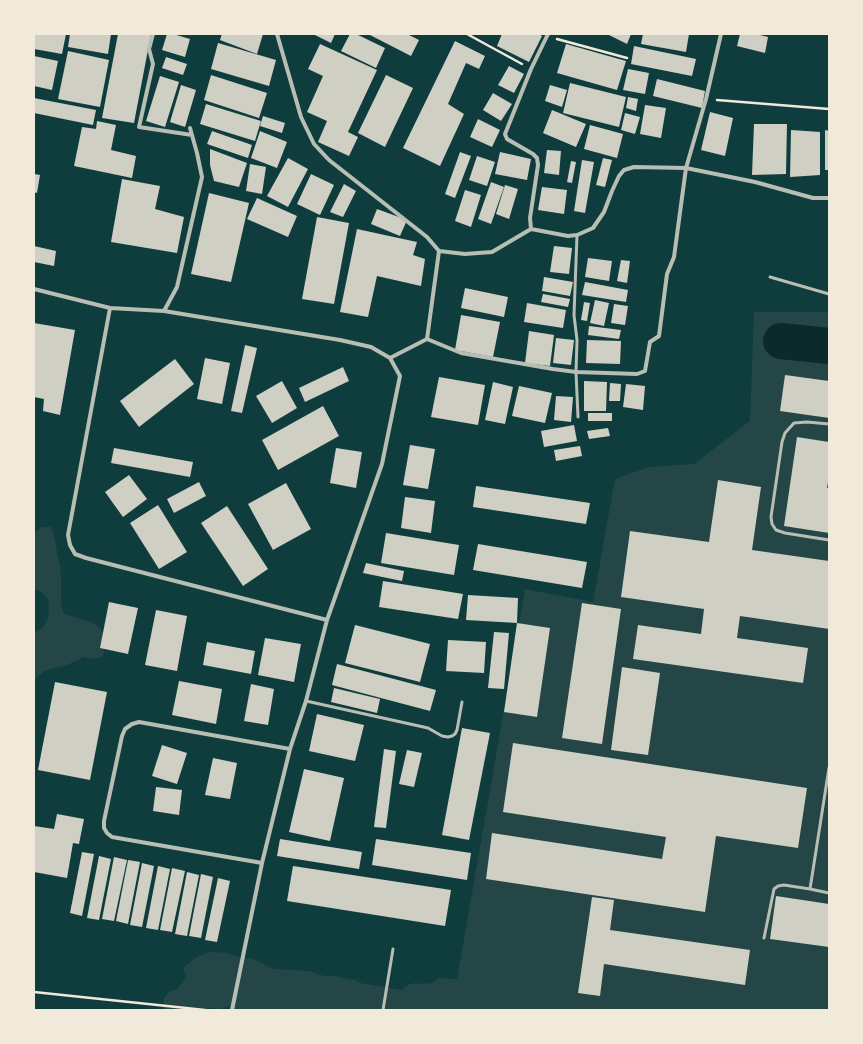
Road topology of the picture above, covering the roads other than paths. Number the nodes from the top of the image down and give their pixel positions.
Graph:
1 (153, 34) edge
2 (277, 34) edge
3 (721, 34) edge
4 (548, 35) edge
5 (190, 128) dead end
6 (192, 135) junction
7 (686, 168) junction
8 (829, 198) edge
9 (531, 229) junction
10 (577, 235) junction
11 (439, 251) junction
12 (770, 277) dead end
13 (34, 289) edge
14 (829, 294) edge
15 (110, 308) junction
16 (164, 311) junction
17 (427, 339) junction
18 (390, 358) junction
19 (576, 372) junction
20 (578, 417) dead end
21 (829, 424) edge
22 (829, 540) edge
23 (328, 620) junction
24 (306, 700) junction
25 (462, 702) dead end
26 (290, 749) junction
27 (829, 768) edge
28 (262, 863) junction
29 (810, 890) junction
30 (829, 893) edge
31 (764, 938) dead end
32 (393, 949) dead end
33 (232, 1010) edge
34 (383, 1010) edge

1 - 6 street
2 - 11 street
3 - 7 street
4 - 9 street
5 - 6 street
6 - 16 street
7 - 8 street
7 - 10 street
7 - 19 street
9 - 10 street
9 - 11 street
10 - 19 lane
11 - 17 street
12 - 14 lane
13 - 15 street
15 - 16 street
15 - 23 street
16 - 18 street
17 - 18 street
17 - 19 street
18 - 23 street
19 - 20 lane
21 - 22 lane
23 - 24 street
24 - 25 lane
24 - 26 street
26 - 28 street
26 - 28 street
27 - 29 lane
28 - 33 street
29 - 30 lane
29 - 31 lane
32 - 34 lane

